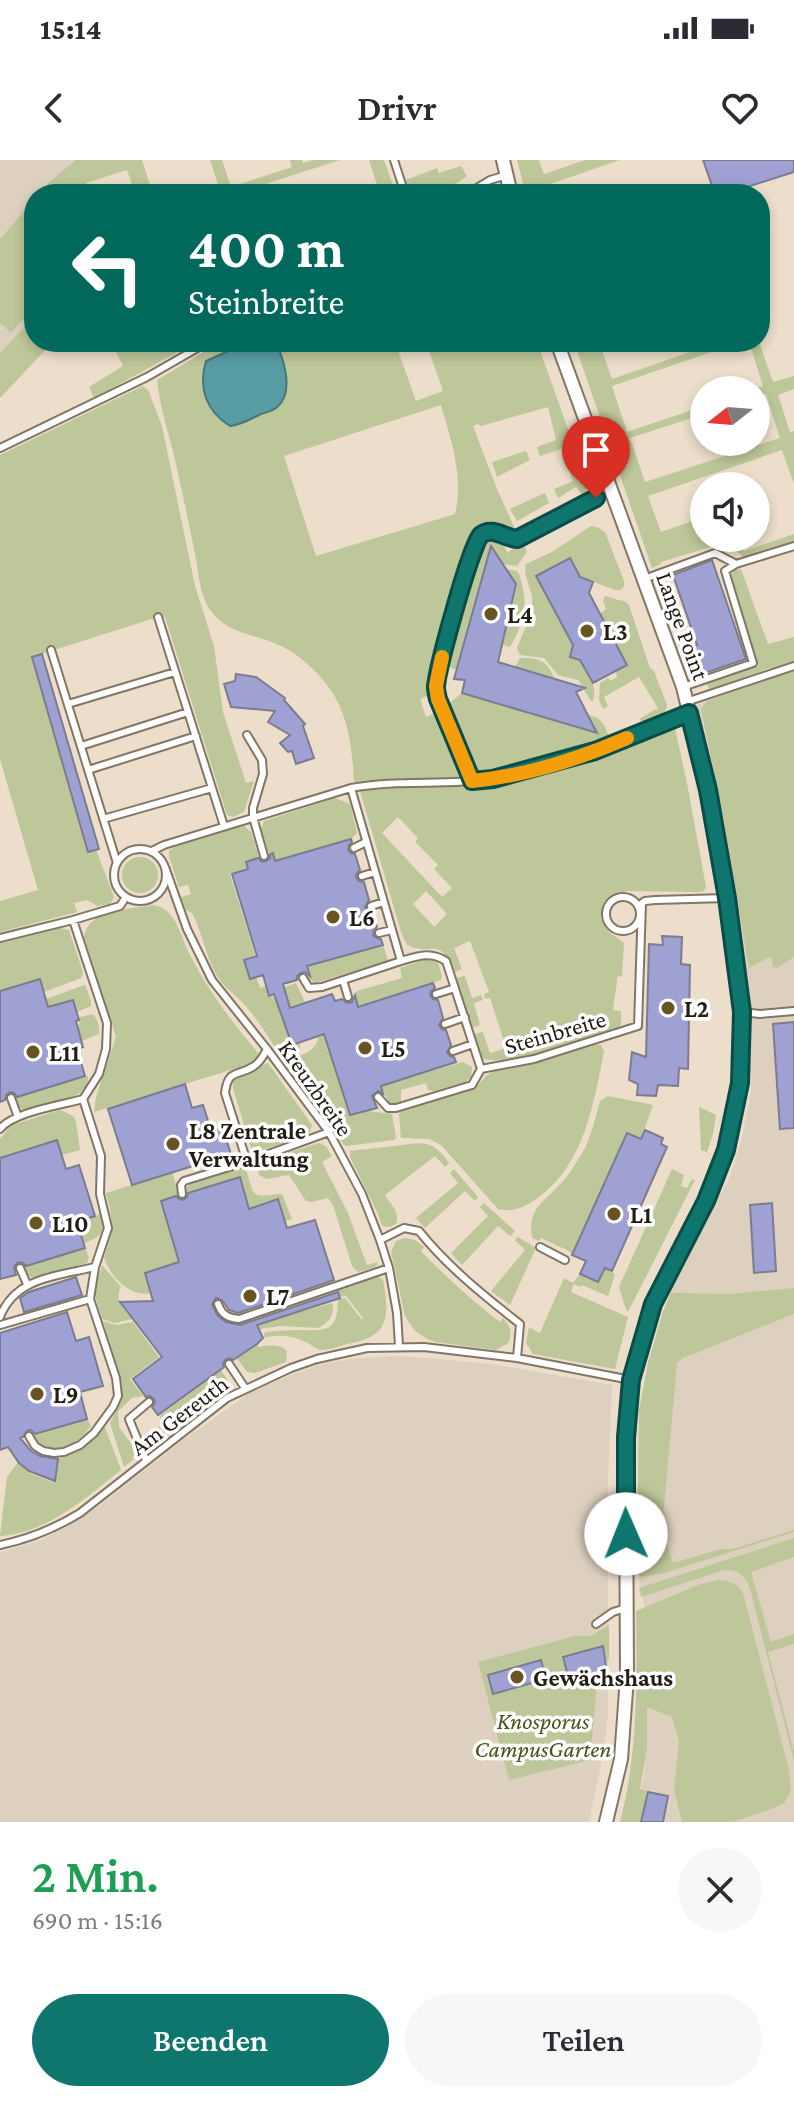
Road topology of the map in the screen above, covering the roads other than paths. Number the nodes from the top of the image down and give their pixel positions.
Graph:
1 (394, 160) edge
2 (503, 160) edge
3 (507, 175) junction
4 (402, 184) edge
5 (483, 184) edge
6 (509, 184) edge
7 (191, 352) edge
8 (561, 352) edge
9 (0, 448) edge
10 (596, 498) dead end
11 (794, 546) edge
12 (736, 564) junction
13 (644, 579) junction
14 (158, 617) dead end
15 (51, 650) dead end
16 (794, 666) edge
17 (175, 672) junction
18 (683, 687) junction
19 (68, 704) junction
20 (688, 707) junction
21 (188, 712) junction
22 (247, 735) dead end
23 (196, 736) junction
24 (81, 746) junction
25 (88, 770) junction
26 (472, 781) junction
27 (212, 788) junction
28 (351, 788) junction
29 (253, 817) junction
30 (103, 819) junction
31 (224, 826) junction
32 (366, 842) junction
33 (354, 848) dead end
34 (152, 851) junction
35 (264, 856) dead end
36 (117, 863) junction
37 (165, 867) junction
38 (375, 872) junction
39 (362, 876) dead end
40 (126, 897) junction
41 (727, 898) junction
42 (384, 902) junction
43 (371, 906) dead end
44 (641, 915) junction
45 (73, 920) junction
46 (392, 930) junction
47 (379, 933) dead end
48 (0, 938) edge
49 (401, 961) junction
50 (303, 978) dead end
51 (343, 980) junction
52 (455, 988) junction
53 (436, 994) dead end
54 (348, 997) dead end
55 (794, 1011) edge
56 (742, 1012) junction
57 (465, 1017) junction
58 (445, 1024) dead end
59 (473, 1044) junction
60 (267, 1049) junction
61 (453, 1051) dead end
62 (481, 1069) junction
63 (378, 1097) dead end
64 (11, 1098) dead end
65 (83, 1099) junction
66 (18, 1117) junction
67 (0, 1129) edge
68 (329, 1132) junction
69 (247, 1162) junction
70 (182, 1194) dead end
71 (380, 1240) junction
72 (540, 1247) dead end
73 (565, 1260) dead end
74 (95, 1267) junction
75 (20, 1268) dead end
76 (389, 1268) junction
77 (27, 1284) junction
78 (90, 1299) junction
79 (218, 1304) dead end
80 (0, 1317) edge
81 (0, 1325) edge
82 (399, 1346) junction
83 (517, 1358) junction
84 (229, 1364) dead end
85 (631, 1380) junction
86 (245, 1388) junction
87 (149, 1402) dead end
88 (29, 1436) dead end
89 (146, 1460) junction
90 (0, 1545) edge
91 (626, 1608) junction
92 (596, 1624) dead end
93 (606, 1822) edge

1 - 4 lane
2 - 3 street
3 - 5 lane
3 - 6 street
7 - 9 lane
8 - 13 street, Lange Point
10 - 26 lane
11 - 12 lane
12 - 13 lane
12 - 18 lane
13 - 18 street, Lange Point
14 - 17 lane
15 - 19 lane
16 - 20 lane
17 - 19 lane
17 - 21 lane
18 - 20 street, Lange Point
19 - 24 lane
20 - 26 lane
20 - 41 street, Lange Point
21 - 23 lane
21 - 24 lane
22 - 29 lane
23 - 25 lane
23 - 27 lane
24 - 25 lane
25 - 30 lane
26 - 28 lane
27 - 30 lane
27 - 31 lane
28 - 29 lane
28 - 32 lane
29 - 31 lane
29 - 35 lane
30 - 36 lane
31 - 34 lane
32 - 33 lane
32 - 38 lane
34 - 36 lane
34 - 37 lane
36 - 40 lane
37 - 40 lane
37 - 60 lane, Kreuzbreite
38 - 39 lane
38 - 42 lane
40 - 45 lane
41 - 44 lane
41 - 56 street, Lange Point
42 - 43 lane
42 - 46 lane
44 - 44 lane
44 - 62 lane, Steinbreite
45 - 48 lane
45 - 65 lane
46 - 47 lane
46 - 49 lane
49 - 51 lane, Steinbreite
49 - 52 lane, Steinbreite
50 - 51 lane, Steinbreite
51 - 54 lane
52 - 53 lane
52 - 57 lane, Steinbreite
55 - 56 lane
56 - 85 street, Lange Point
57 - 58 lane
57 - 59 lane, Steinbreite
59 - 61 lane
59 - 62 lane, Steinbreite
60 - 68 lane, Kreuzbreite
60 - 69 lane
62 - 63 lane
64 - 66 lane
65 - 66 lane
65 - 74 lane
66 - 67 lane
68 - 69 lane
68 - 71 lane, Kreuzbreite
69 - 70 lane
71 - 76 lane, Kreuzbreite
71 - 83 lane
72 - 73 lane
74 - 77 lane
74 - 78 lane
75 - 77 lane
76 - 79 lane
76 - 82 lane, Kreuzbreite
77 - 80 lane
78 - 81 lane
78 - 88 lane
82 - 83 lane, Am Gereuth
82 - 86 lane, Am Gereuth
83 - 85 lane, Am Gereuth
84 - 86 lane
85 - 91 street, Lange Point
86 - 89 lane, Am Gereuth
87 - 89 lane
89 - 90 lane, Am Gereuth
91 - 92 lane
91 - 93 street, Lange Point

